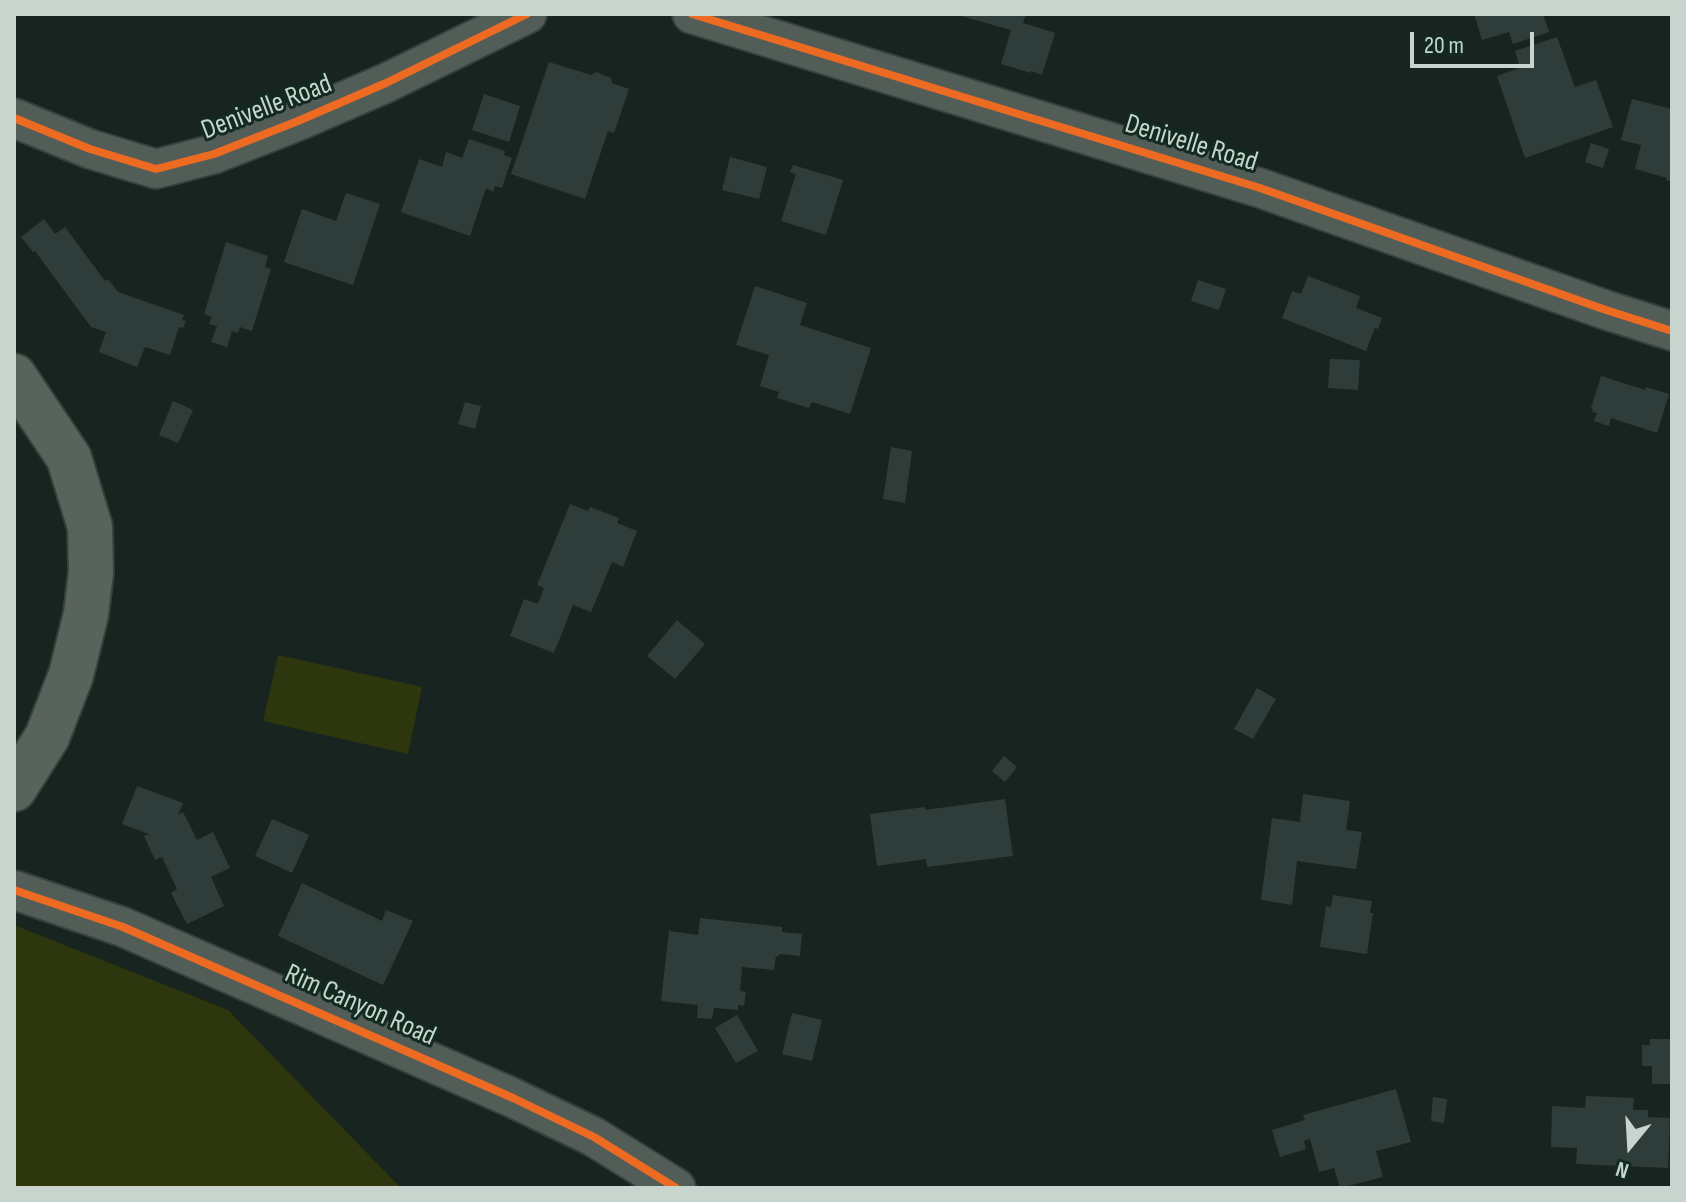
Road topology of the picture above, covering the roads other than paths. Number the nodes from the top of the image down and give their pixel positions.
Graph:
1 (527, 14) edge
2 (692, 14) edge
3 (14, 118) edge
4 (1672, 331) edge
5 (14, 376) edge
6 (14, 789) edge
7 (14, 890) edge
8 (676, 1188) edge

1 - 3 street, Denivelle Road
2 - 4 street, Denivelle Road
5 - 6 street
7 - 8 street, Rim Canyon Road

